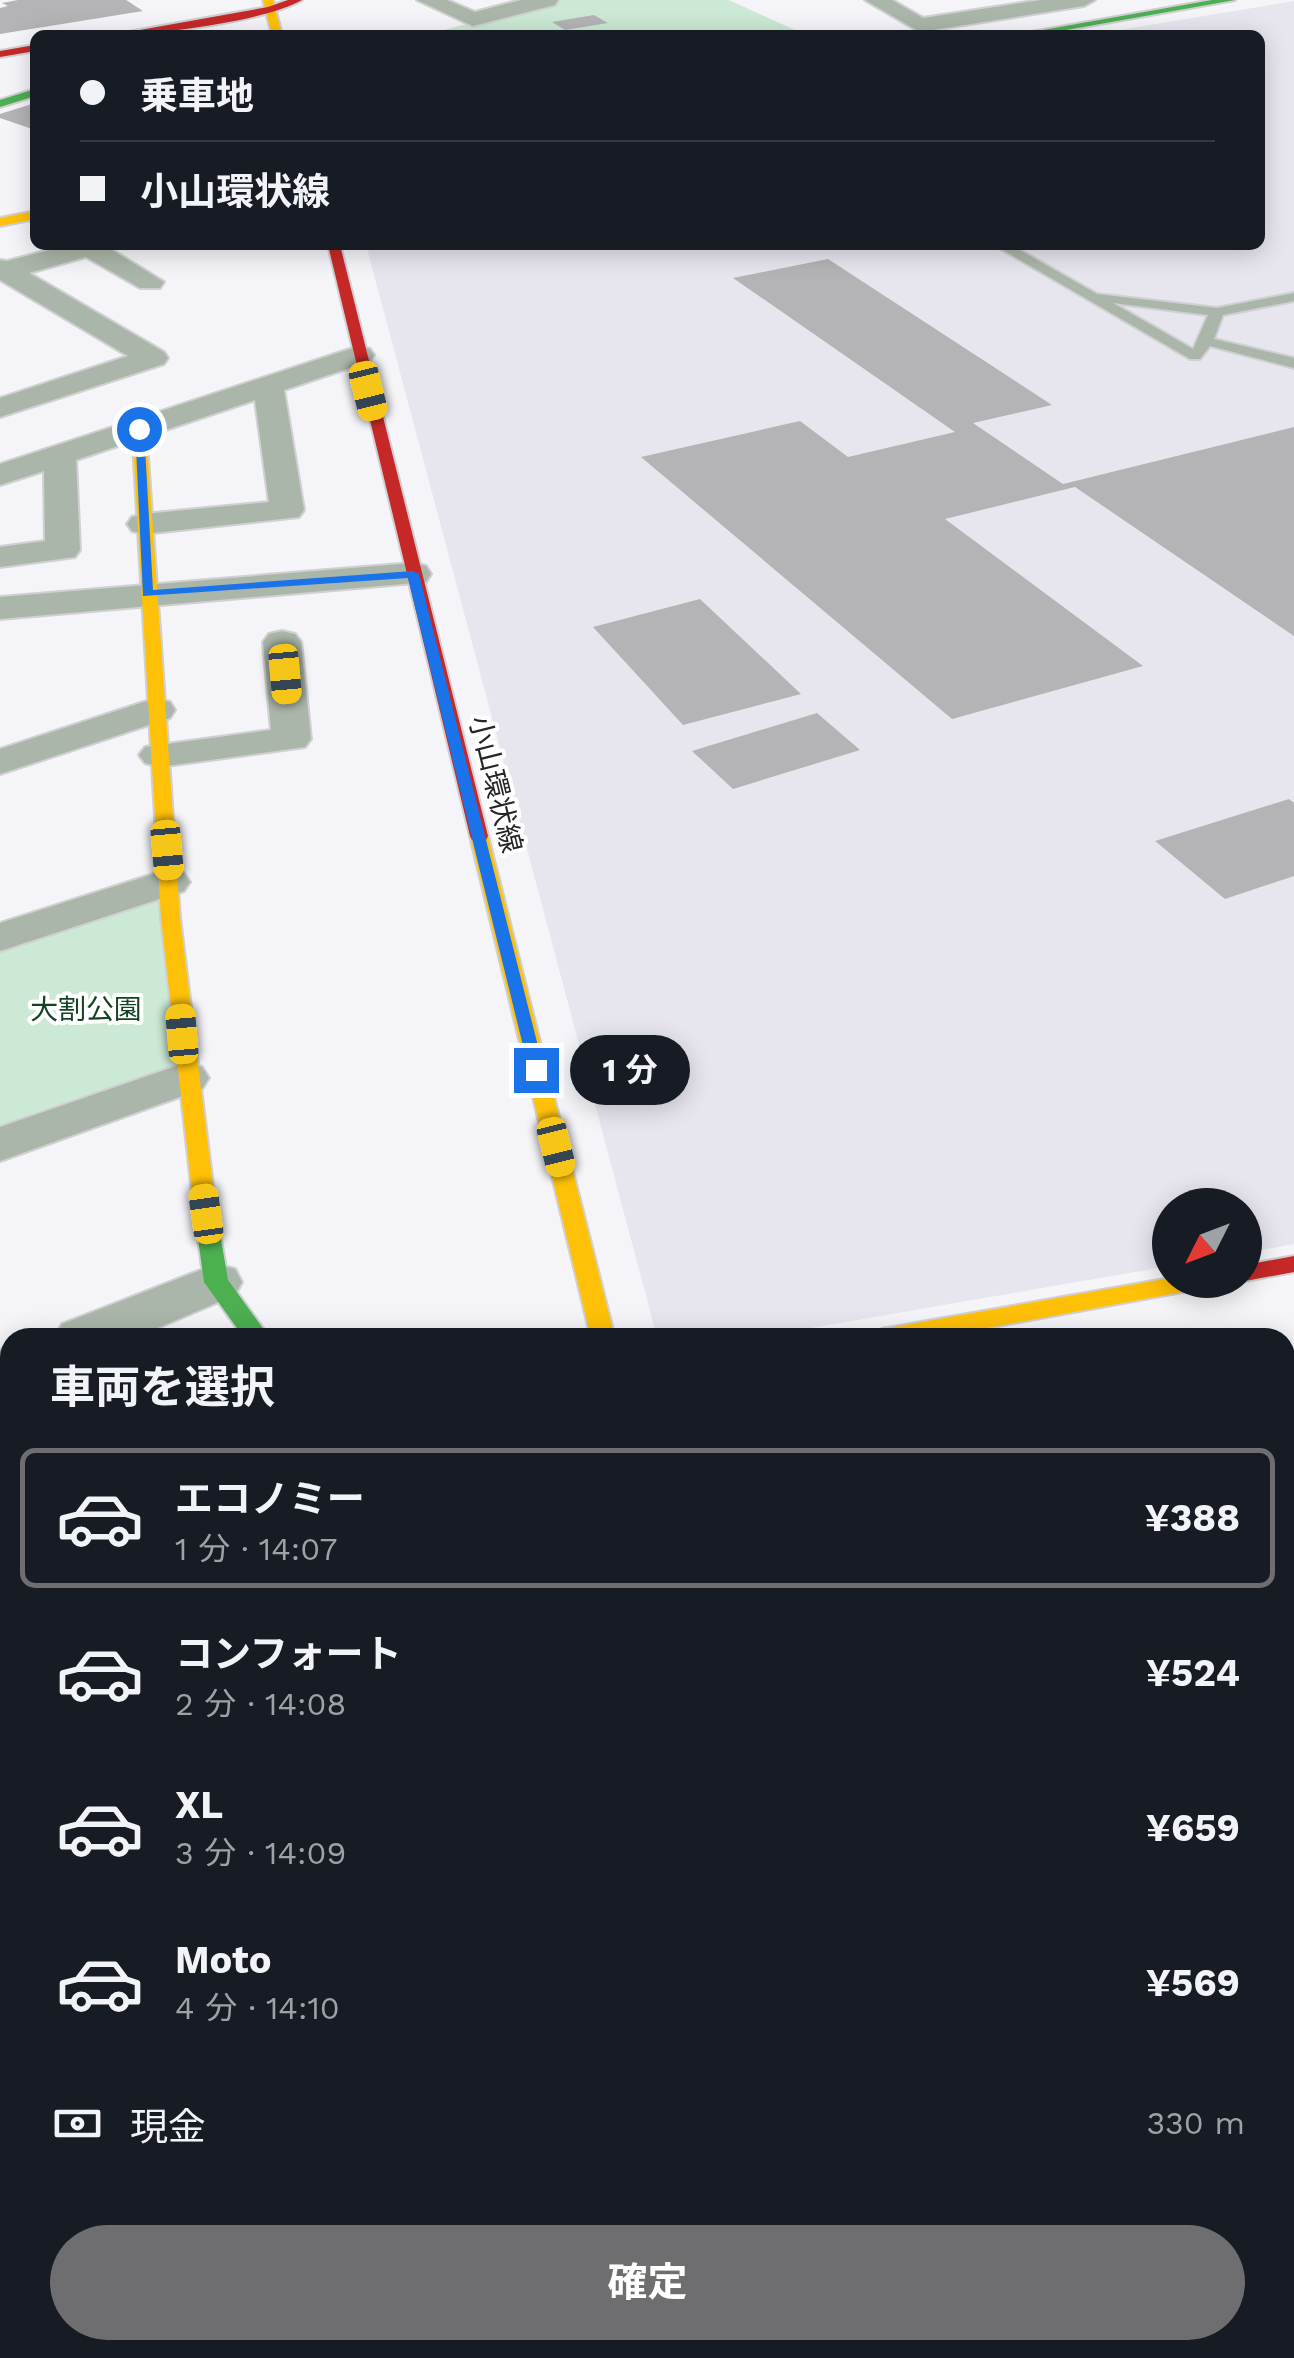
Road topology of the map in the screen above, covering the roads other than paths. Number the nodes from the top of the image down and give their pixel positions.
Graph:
1 (297, 0) edge
2 (428, 0) edge
3 (547, 0) edge
4 (876, 0) edge
5 (1084, 0) edge
6 (1230, 0) edge
7 (1018, 4) edge
8 (269, 5) edge
9 (476, 27) edge
10 (1067, 27) junction
11 (165, 30) edge
12 (276, 30) edge
13 (1049, 30) edge
14 (30, 49) edge
15 (0, 54) edge
16 (30, 94) edge
17 (0, 104) edge
18 (30, 215) edge
19 (0, 222) edge
20 (81, 250) edge
21 (93, 250) edge
22 (335, 250) edge
23 (1010, 250) edge
24 (2, 270) edge
25 (150, 282) dead end
26 (1088, 296) junction
27 (1294, 297) edge
28 (1217, 312) junction
29 (1206, 342) junction
30 (358, 355) junction
31 (1294, 363) edge
32 (268, 386) junction
33 (7, 399) edge
34 (139, 429) junction
35 (60, 455) junction
36 (0, 475) edge
37 (144, 524) junction
38 (0, 557) edge
39 (413, 574) junction
40 (147, 594) junction
41 (0, 608) edge
42 (282, 642) dead end
43 (156, 710) junction
44 (160, 755) junction
45 (0, 762) edge
46 (170, 882) junction
47 (0, 938) edge
48 (185, 1078) junction
49 (0, 1145) edge
50 (1294, 1264) edge
51 (1262, 1269) edge
52 (216, 1282) junction
53 (1152, 1289) edge
54 (105, 1328) edge
55 (250, 1328) edge
56 (601, 1328) edge
57 (938, 1328) edge

1 - 8 main road
2 - 9 street
3 - 9 street
4 - 7 street
5 - 7 street
6 - 10 main road
7 - 10 street
8 - 11 main road
8 - 12 main road
10 - 13 main road
14 - 15 main road
16 - 17 main road
18 - 19 main road
20 - 24 street
21 - 25 street
22 - 30 main road, 小山環状線
23 - 26 lane
24 - 33 street
26 - 28 lane
26 - 29 lane
27 - 28 lane
28 - 29 lane
29 - 31 lane
30 - 32 street
30 - 39 main road, 小山環状線
32 - 34 street
32 - 37 street
34 - 35 street
34 - 37 main road
35 - 36 street
35 - 38 street
37 - 40 main road
39 - 40 street
39 - 56 main road, 小山環状線
40 - 41 street
40 - 43 main road
42 - 44 street
43 - 44 main road
43 - 45 street
44 - 46 main road
46 - 47 street
46 - 48 main road
48 - 49 street
48 - 52 main road
50 - 51 main road
52 - 54 street
52 - 55 main road
53 - 57 main road

